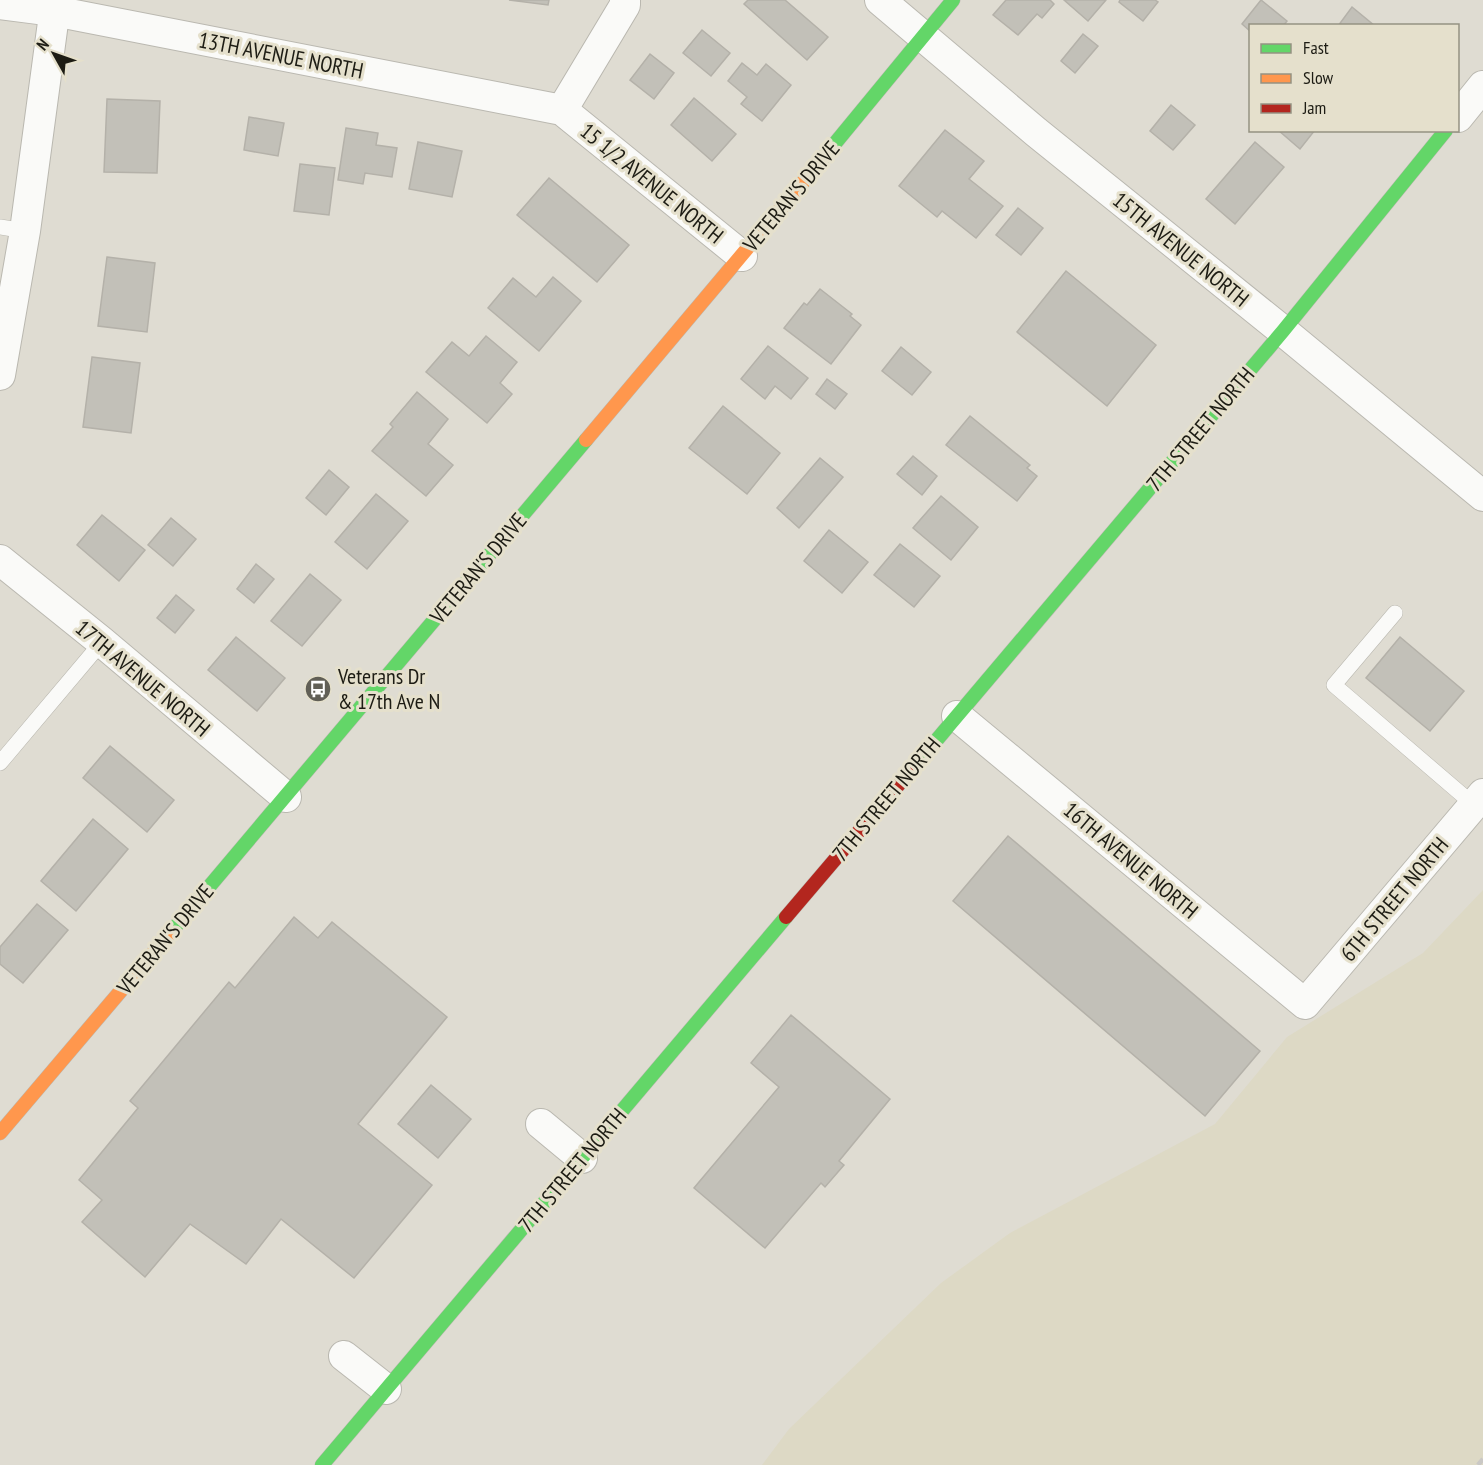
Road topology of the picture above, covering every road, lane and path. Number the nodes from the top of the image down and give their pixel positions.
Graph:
1 (625, 0) edge
2 (880, 0) edge
3 (953, 0) edge
4 (0, 4) edge
5 (55, 6) edge
6 (923, 36) junction
7 (1483, 86) edge
8 (562, 110) junction
9 (1459, 116) edge
10 (1444, 132) edge
11 (13, 229) edge
12 (742, 256) junction
13 (1283, 331) junction
14 (0, 375) edge
15 (1483, 496) edge
16 (0, 560) edge
17 (1395, 613) dead end
18 (102, 642) junction
19 (957, 716) junction
20 (0, 763) edge
21 (285, 796) junction
22 (1479, 800) edge
23 (1305, 1004) joint
24 (541, 1124) dead end
25 (0, 1133) edge
26 (582, 1158) junction
27 (344, 1356) dead end
28 (386, 1389) junction
29 (322, 1465) edge

1 - 8 street
2 - 6 street, 15TH AVENUE NORTH
3 - 6 street, VETERAN'S DRIVE
4 - 5 street, 13TH AVENUE NORTH
5 - 8 street, 13TH AVENUE NORTH
5 - 11 street
6 - 12 street, VETERAN'S DRIVE
6 - 13 street, 15TH AVENUE NORTH
7 - 9 street
8 - 12 street, 15 1/2 AVENUE NORTH
10 - 13 street, 7TH STREET NORTH
11 - 14 street
12 - 21 street, VETERAN'S DRIVE
13 - 15 street, 15TH AVENUE NORTH
13 - 19 street, 7TH STREET NORTH
16 - 18 street, 17TH AVENUE NORTH
17 - 22 lane
18 - 20 lane
18 - 21 street, 17TH AVENUE NORTH
19 - 23 street, 16TH AVENUE NORTH
19 - 26 street, 7TH STREET NORTH
21 - 25 street, VETERAN'S DRIVE
22 - 23 street, 6TH STREET NORTH
24 - 26 street
26 - 28 street, 7TH STREET NORTH
27 - 28 street
28 - 29 street, 7TH STREET NORTH

